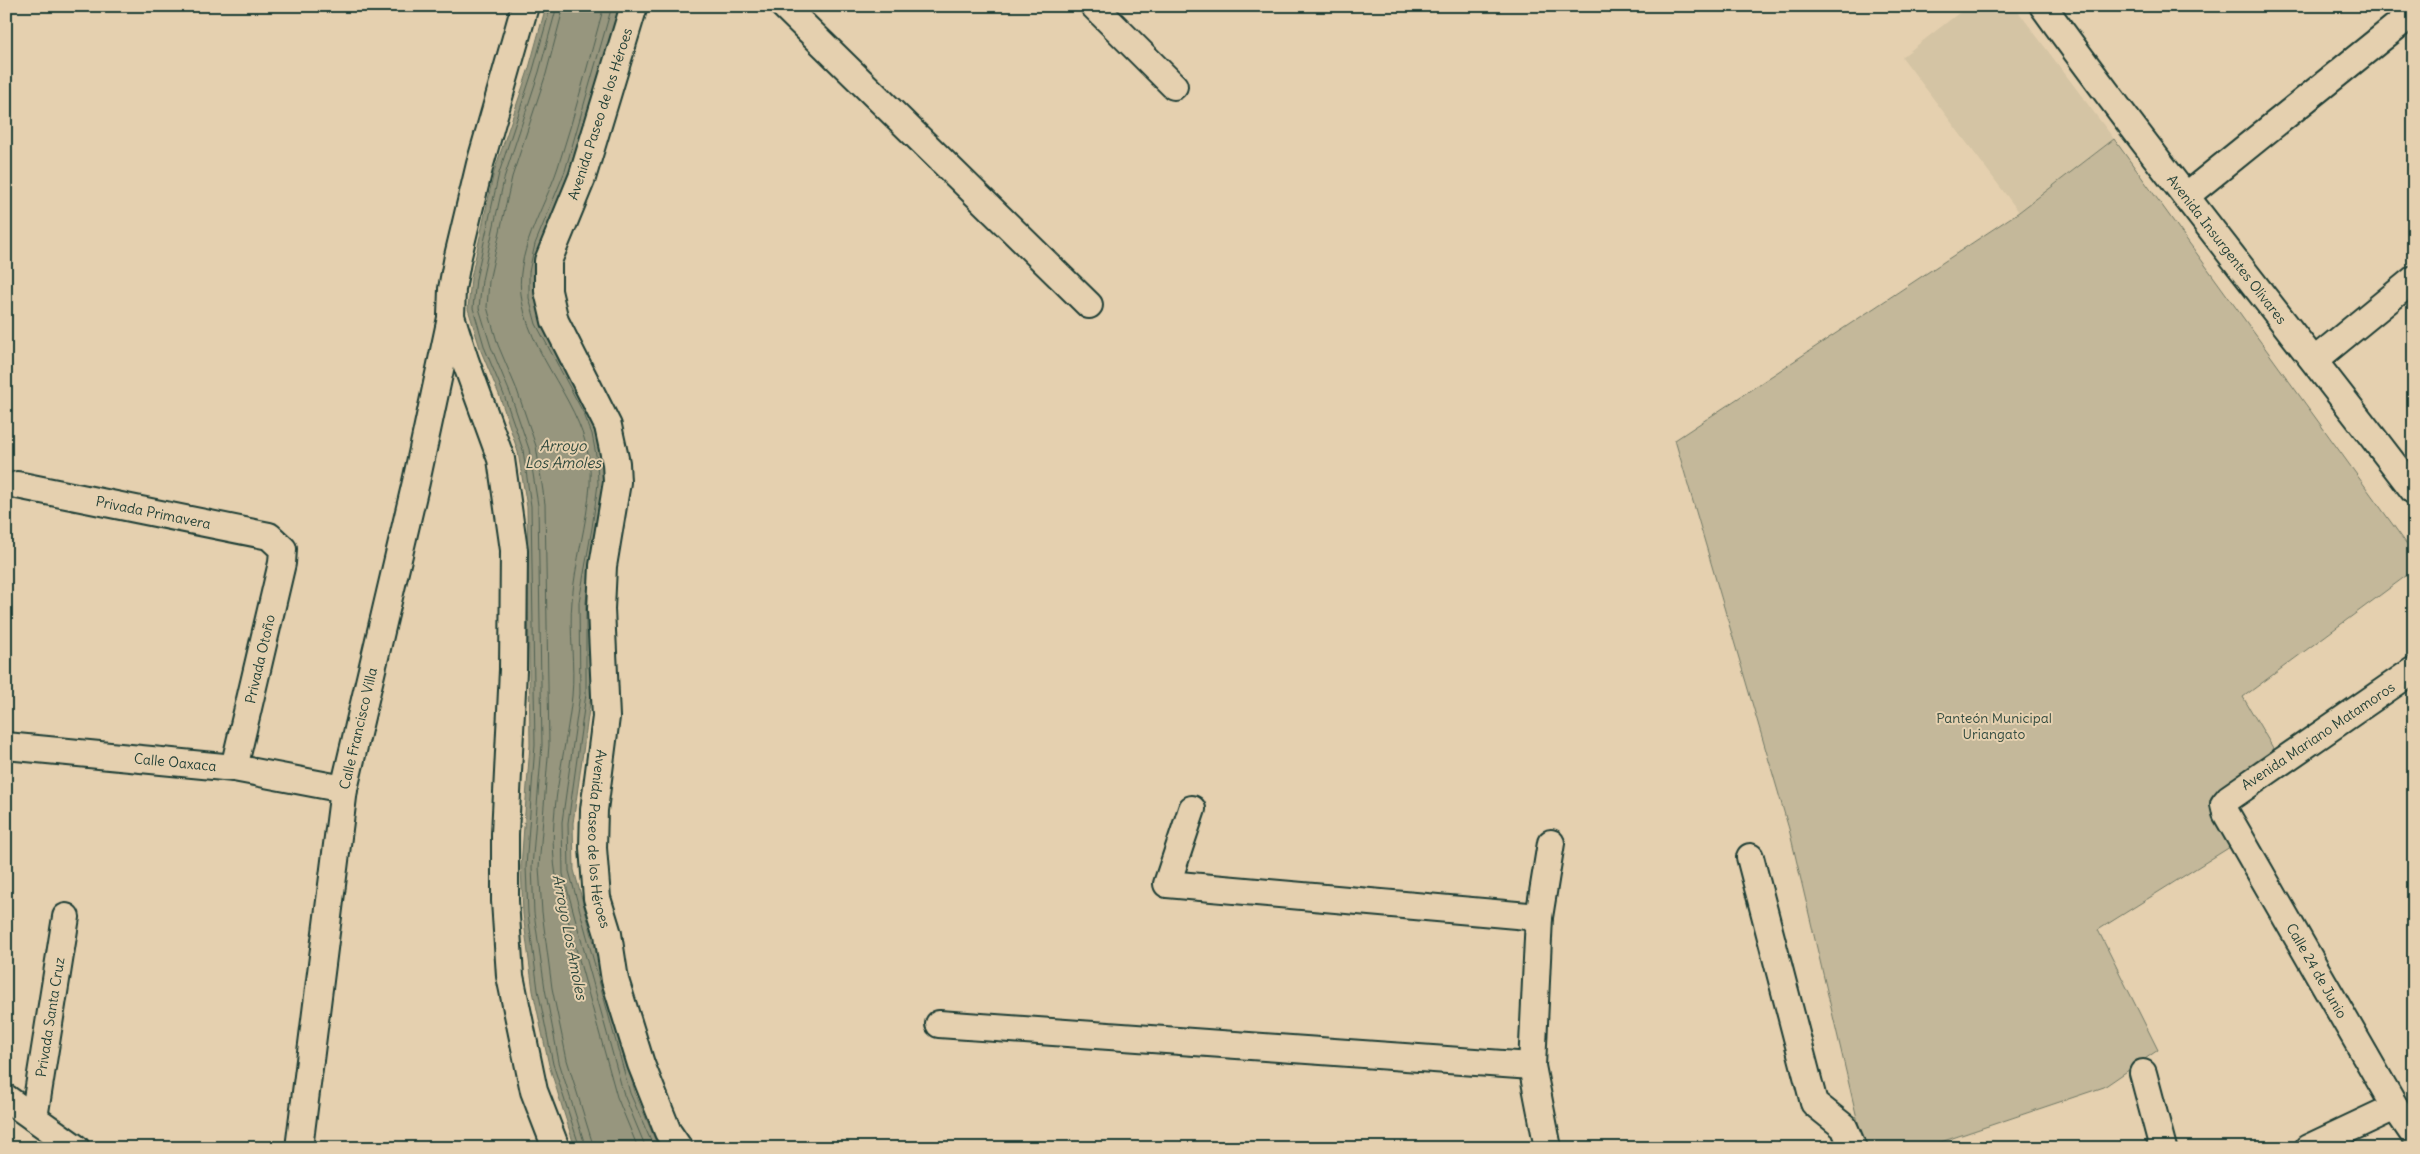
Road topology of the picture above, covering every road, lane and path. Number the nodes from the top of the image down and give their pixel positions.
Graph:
1 (525, 6) edge
2 (634, 6) edge
3 (784, 6) edge
4 (1094, 6) edge
5 (2043, 6) edge
6 (2414, 12) edge
7 (1174, 86) dead end
8 (2186, 196) junction
9 (2414, 278) edge
10 (1089, 305) dead end
11 (451, 316) junction
12 (2315, 360) junction
13 (17, 485) dead end
14 (2414, 491) edge
15 (283, 549) joint
16 (2414, 670) edge
17 (6, 746) edge
18 (234, 768) junction
19 (344, 789) junction
20 (2224, 804) joint
21 (1192, 808) dead end
22 (1551, 843) dead end
23 (1750, 857) dead end
24 (66, 917) dead end
25 (1539, 917) junction
26 (939, 1024) dead end
27 (1532, 1066) junction
28 (2143, 1073) dead end
29 (6, 1098) edge
30 (2395, 1108) junction
31 (34, 1118) junction
32 (2414, 1135) edge
33 (76, 1148) edge
34 (299, 1148) edge
35 (556, 1148) edge
36 (680, 1148) edge
37 (1548, 1148) edge
38 (1853, 1148) edge
39 (2163, 1148) edge
40 (2308, 1148) edge

1 - 11 street
2 - 36 street, Avenida Paseo de los Héroes
3 - 10 street
4 - 7 street
5 - 8 street, Avenida Insurgentes Olivares
6 - 8 street
8 - 12 street, Avenida Insurgentes Olivares
9 - 12 street
11 - 19 street, Calle Francisco Villa
11 - 35 street
12 - 14 street, Avenida Insurgentes Olivares
13 - 15 street, Privada Primavera
15 - 18 street, Privada Otoño
16 - 20 street, Avenida Mariano Matamoros
17 - 18 street, Calle Oaxaca
18 - 19 street, Calle Oaxaca
19 - 34 street, Calle Francisco Villa
20 - 30 street, Calle 24 de Junio
21 - 25 street
22 - 25 street
23 - 38 street
24 - 31 street, Privada Santa Cruz
25 - 27 street
26 - 27 street
27 - 37 street
28 - 39 street
29 - 31 street
30 - 32 street, Calle 24 de Junio
30 - 40 street
31 - 33 street

